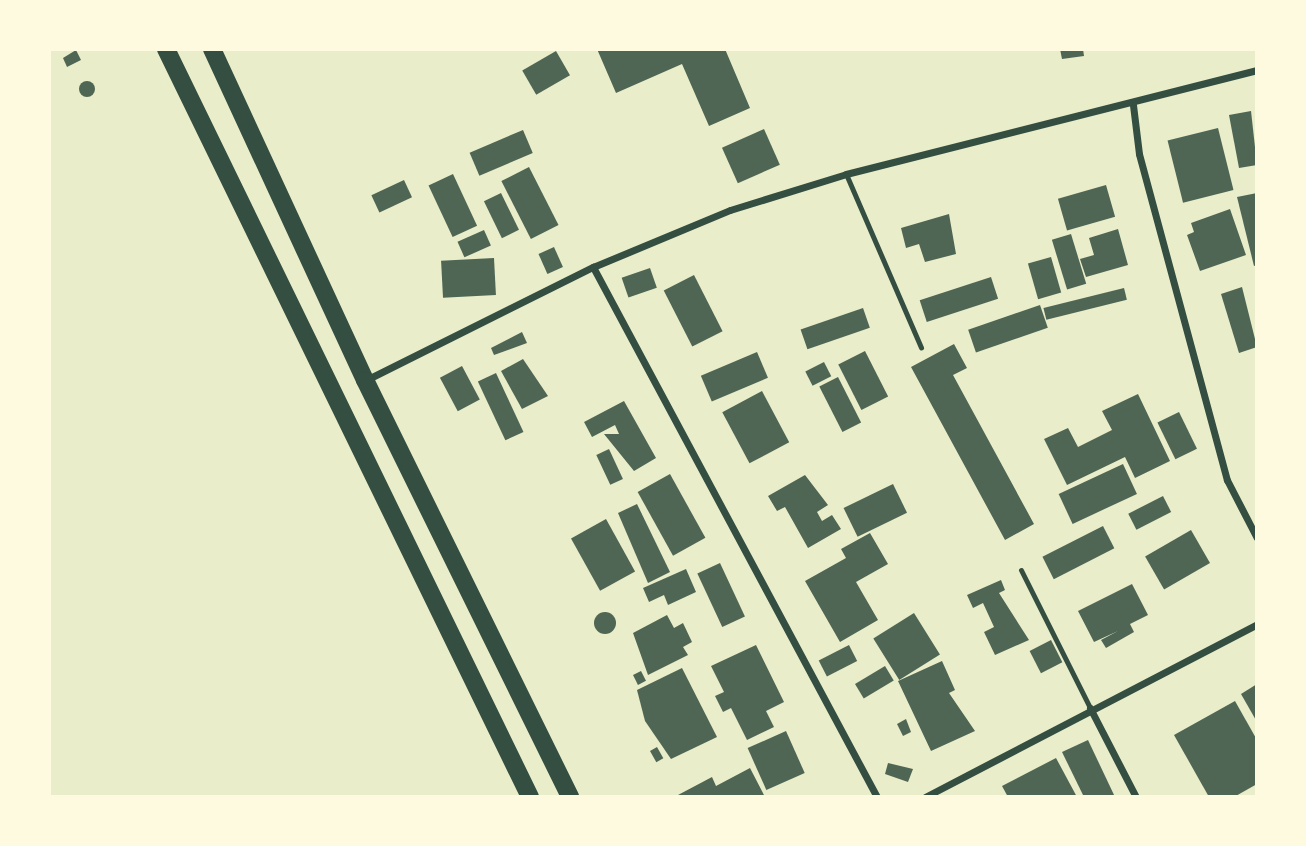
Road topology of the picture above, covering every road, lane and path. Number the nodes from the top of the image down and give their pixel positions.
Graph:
1 (166, 49) edge
2 (212, 49) edge
3 (1257, 70) edge
4 (1133, 106) junction
5 (846, 174) junction
6 (593, 267) junction
7 (921, 347) dead end
8 (365, 380) junction
9 (1257, 538) edge
10 (1021, 570) dead end
11 (1257, 624) edge
12 (1090, 708) junction
13 (530, 797) edge
14 (570, 797) edge
15 (877, 797) edge
16 (925, 797) edge
17 (1136, 797) edge

1 - 13 main road
2 - 8 main road
3 - 4 street
4 - 5 street
4 - 9 street
5 - 6 street
5 - 7 lane
6 - 8 street
6 - 15 street
8 - 14 main road
10 - 12 lane
11 - 12 street
12 - 16 street
12 - 17 street

